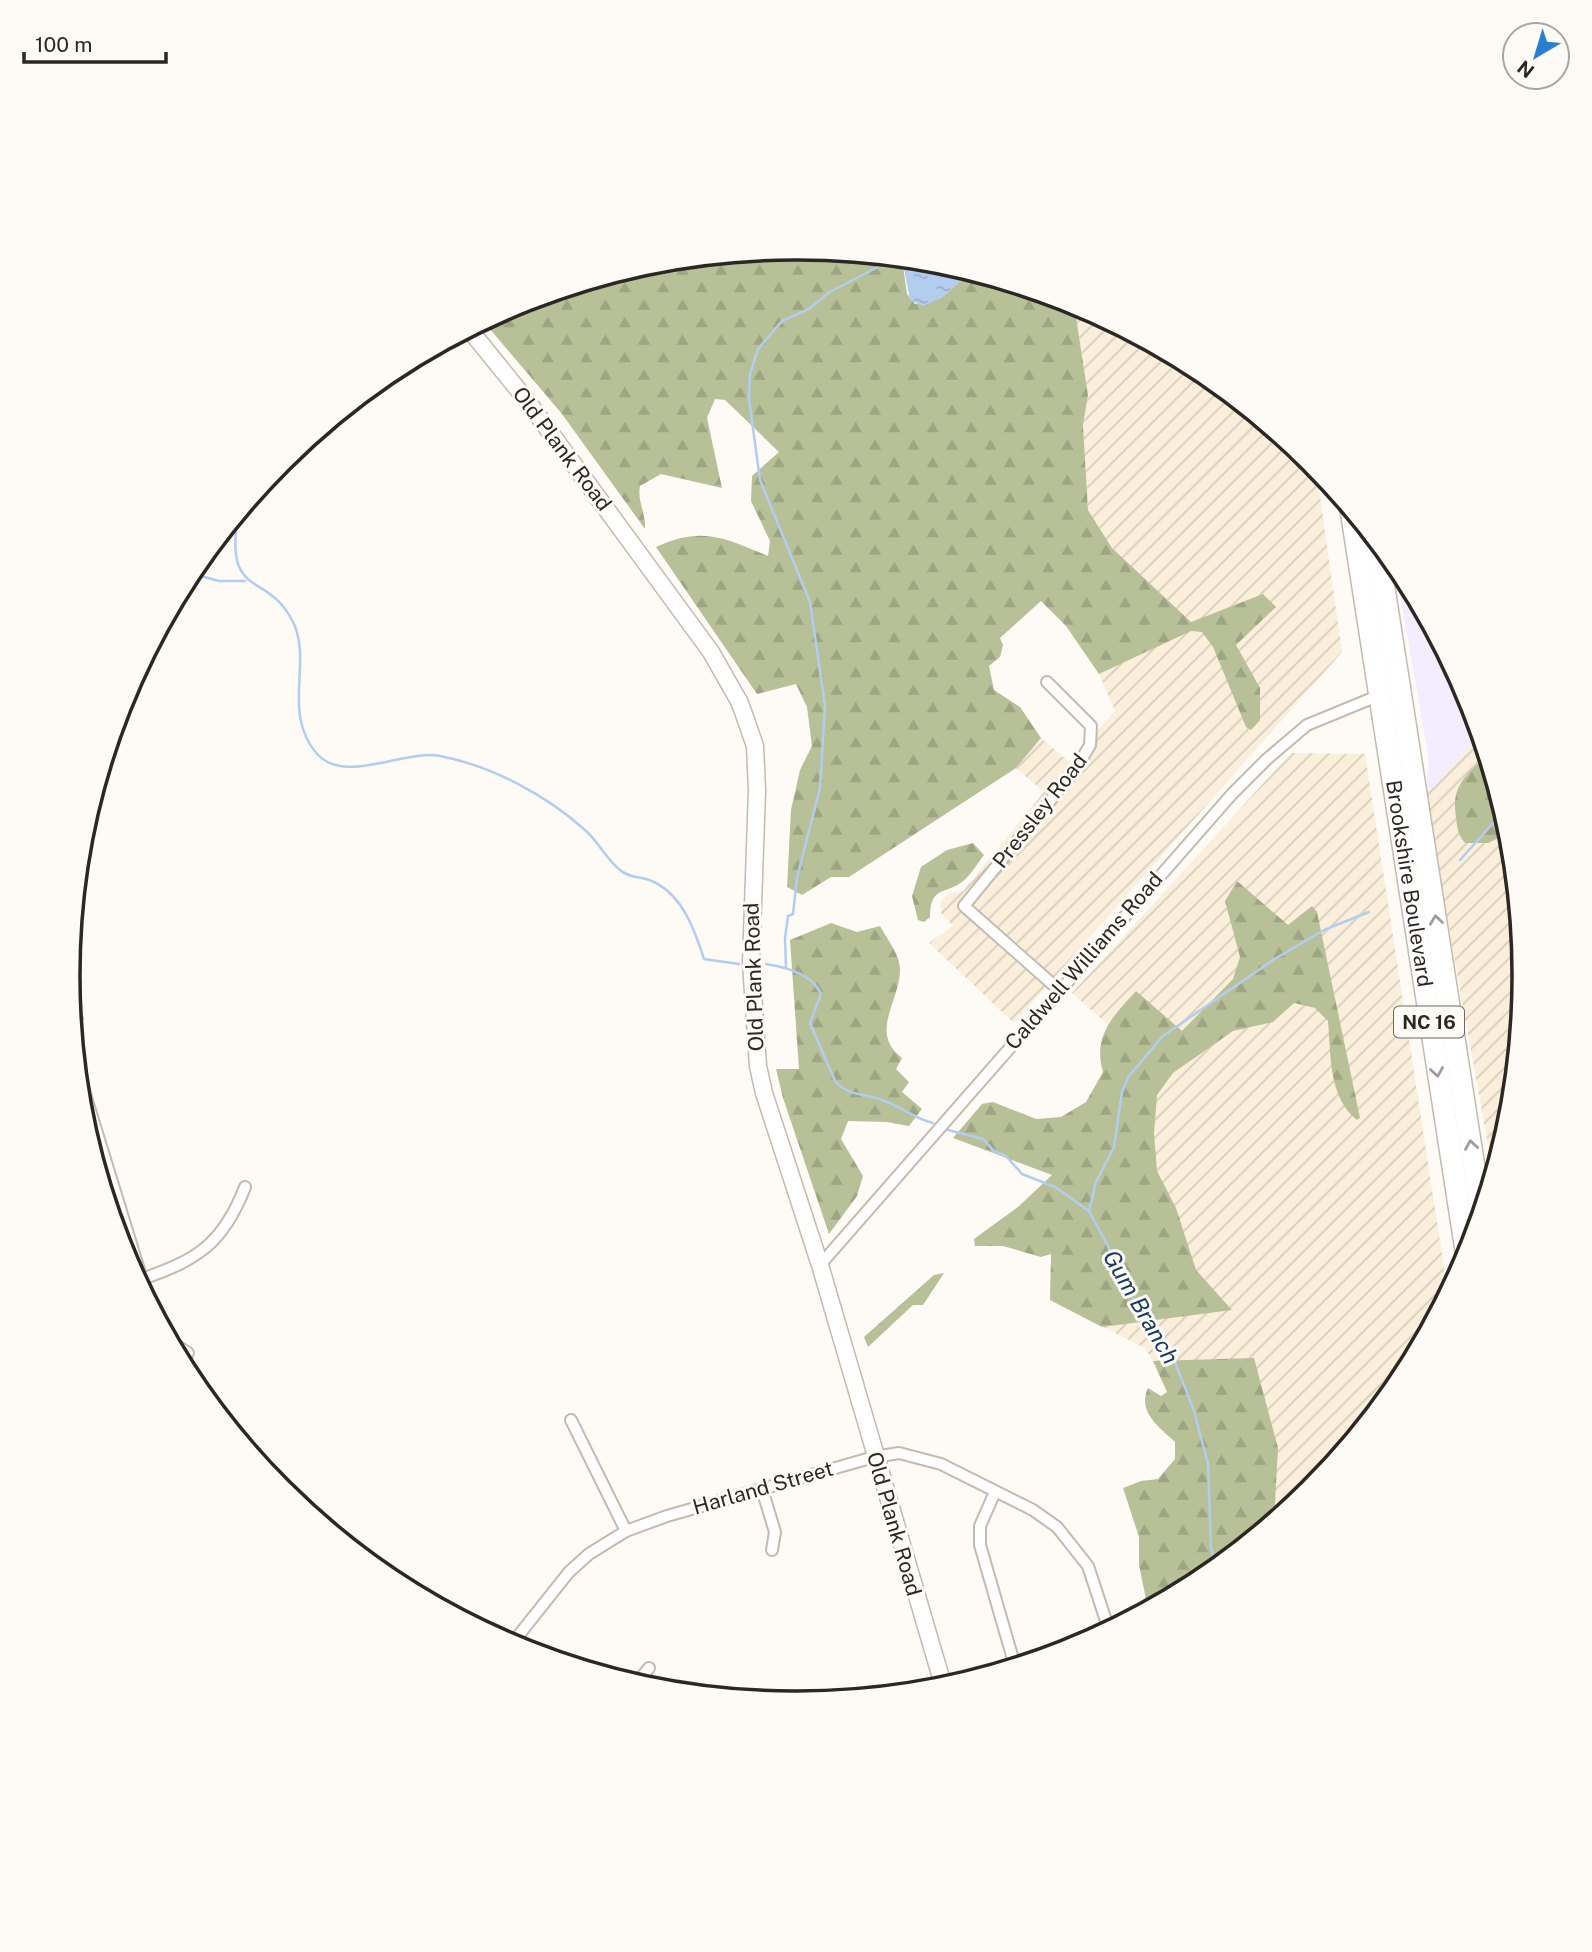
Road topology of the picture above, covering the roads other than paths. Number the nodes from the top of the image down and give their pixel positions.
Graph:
1 (475, 337) edge
2 (1370, 548) edge
3 (1372, 551) edge
4 (1365, 601) junction
5 (1047, 682) dead end
6 (1400, 682) junction
7 (1380, 695) junction
8 (1425, 847) junction
9 (1059, 990) junction
10 (245, 1187) dead end
11 (1478, 1192) edge
12 (1463, 1234) edge
13 (820, 1265) junction
14 (147, 1277) edge
15 (571, 1420) dead end
16 (874, 1457) junction
17 (762, 1489) junction
18 (995, 1492) junction
19 (626, 1531) junction
20 (772, 1550) dead end
21 (1106, 1621) edge
22 (519, 1635) edge
23 (1013, 1658) edge
24 (649, 1668) dead end
25 (643, 1675) edge
26 (941, 1677) edge

1 - 13 street, Old Plank Road
2 - 4 highway, Brookshire Boulevard / NC 16
3 - 6 highway, Brookshire Boulevard / NC 16
4 - 6 highway
4 - 7 highway, Brookshire Boulevard / NC 16
5 - 9 street, Pressley Road
6 - 8 highway, Brookshire Boulevard / NC 16
7 - 8 highway
7 - 9 street, Caldwell Williams Road
7 -> 12 highway, Brookshire Boulevard / NC 16
11 -> 8 highway, Brookshire Boulevard / NC 16
9 - 13 street, Caldwell Williams Road
10 - 14 street
13 - 16 street, Old Plank Road
15 - 19 street
16 - 17 street, Harland Street
16 - 18 street, Harland Street
16 - 26 street, Old Plank Road
17 - 19 street, Harland Street
17 - 20 street
18 - 21 street, Harland Street
18 - 23 street
19 - 22 street, Harland Street
24 - 25 street

